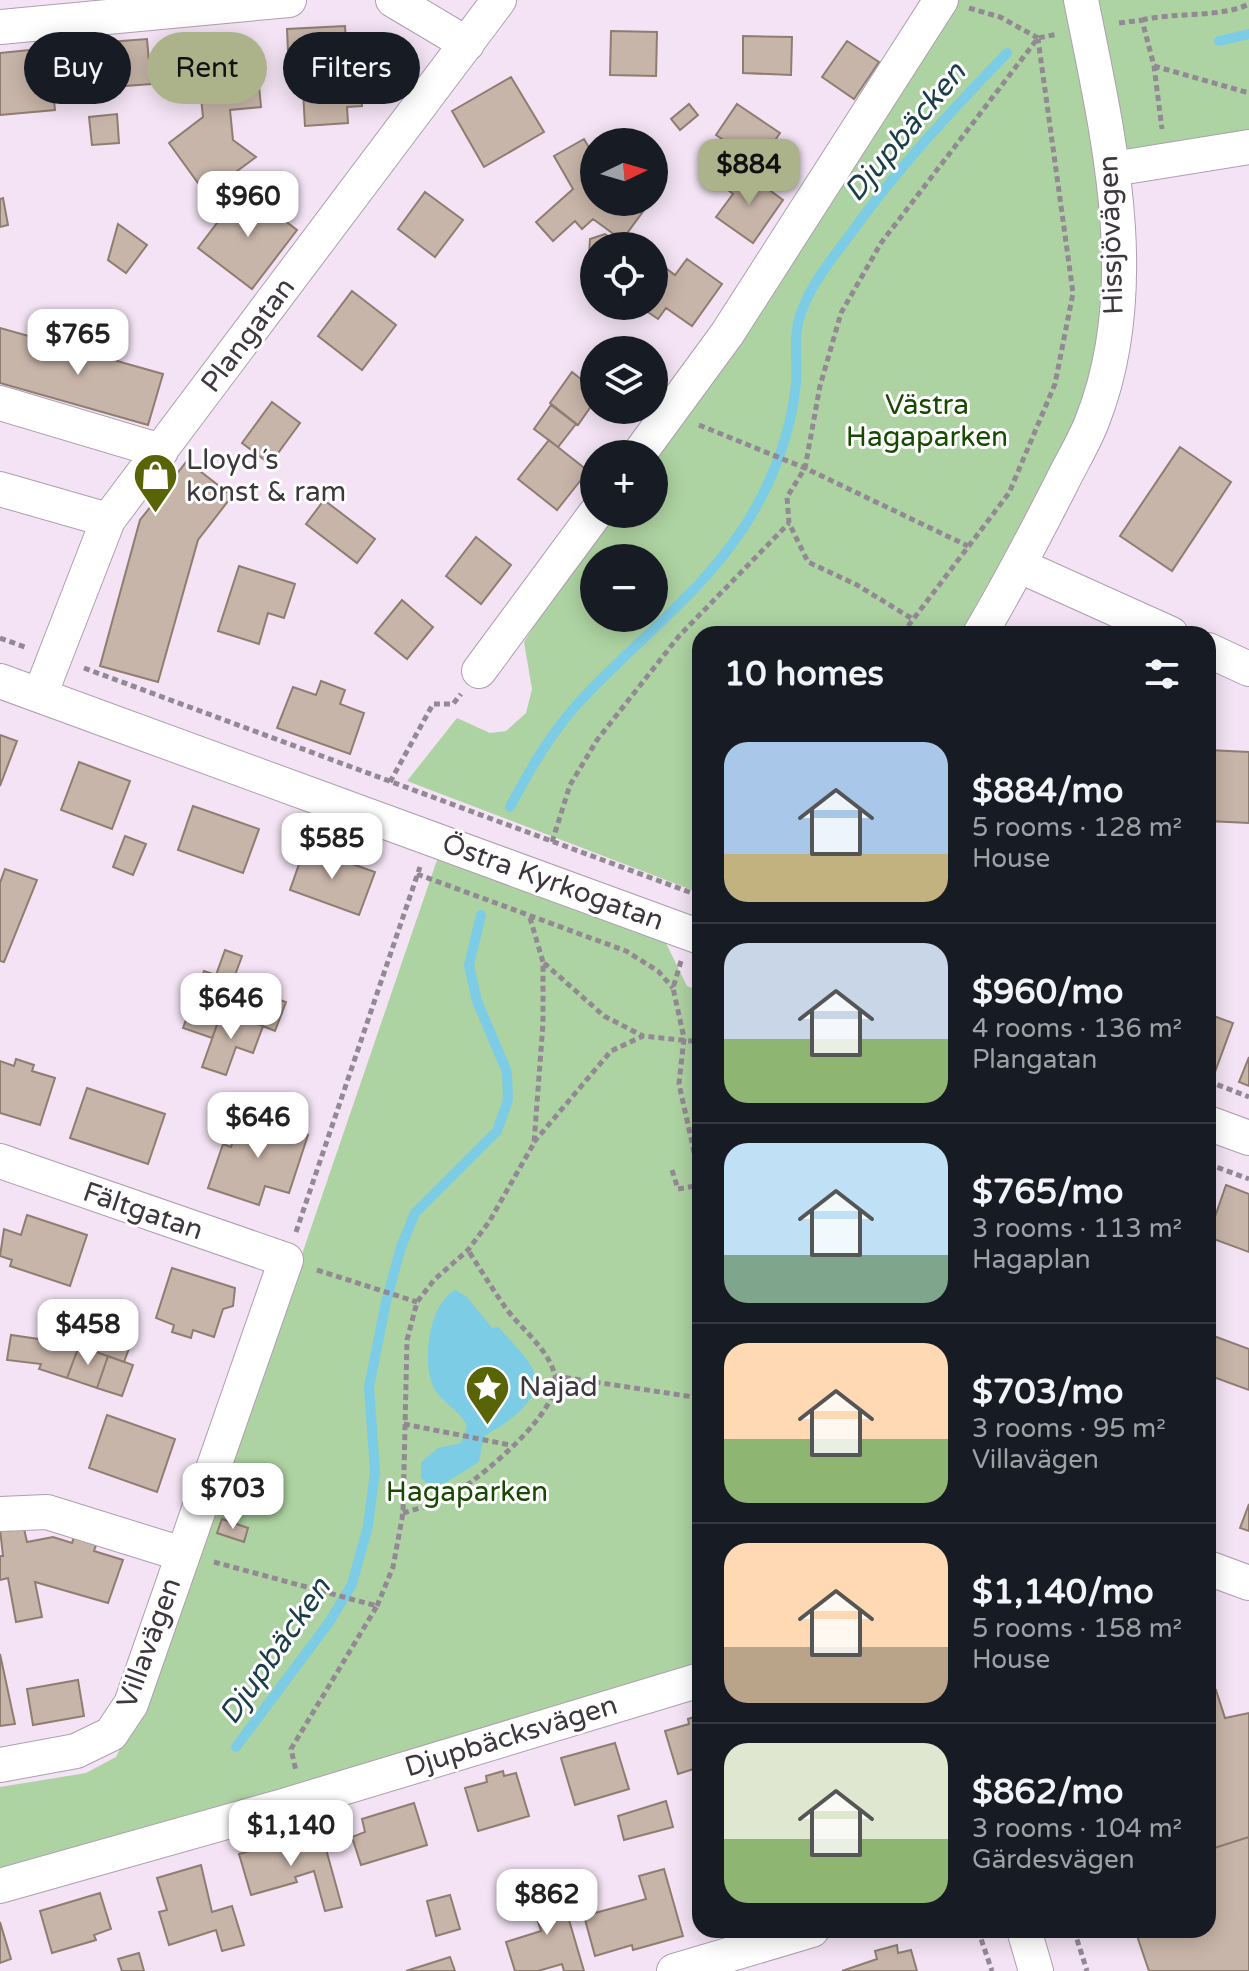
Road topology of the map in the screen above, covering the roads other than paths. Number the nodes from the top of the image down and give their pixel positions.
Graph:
1 (289, 0) edge
2 (393, 0) edge
3 (499, 0) edge
4 (941, 0) edge
5 (1081, 0) edge
6 (0, 27) edge
7 (467, 44) junction
8 (1249, 147) edge
9 (1113, 169) junction
10 (0, 403) edge
11 (650, 440) edge
12 (161, 451) junction
13 (0, 489) edge
14 (108, 520) junction
15 (585, 528) edge
16 (1020, 566) junction
17 (985, 626) edge
18 (1153, 626) edge
19 (1216, 654) edge
20 (1249, 669) edge
21 (479, 671) road end
22 (0, 681) edge
23 (40, 695) junction
24 (692, 934) edge
25 (1216, 1126) edge
26 (1249, 1138) edge
27 (0, 1161) edge
28 (286, 1260) joint
29 (0, 1514) edge
30 (182, 1554) junction
31 (1216, 1571) edge
32 (1249, 1583) edge
33 (692, 1682) edge
34 (0, 1765) edge
35 (0, 1886) edge
36 (785, 1938) edge
37 (1026, 1938) edge
38 (674, 1971) edge
39 (1036, 1971) edge

1 - 6 street
2 - 7 street
3 - 7 street, Plangatan
4 - 11 street
5 - 9 street, Hissjövägen
7 - 12 street, Plangatan
8 - 9 street
9 - 16 street, Hissjövägen
10 - 12 street
12 - 14 street, Plangatan
13 - 14 street
14 - 23 street, Plangatan
15 - 21 street
16 - 17 street, Hissjövägen
16 - 18 street
19 - 20 street
22 - 23 street, Östra Kyrkogatan
23 - 24 street, Östra Kyrkogatan
25 - 26 street
27 - 28 street, Fältgatan
28 - 30 street, Villavägen
29 - 30 street
30 - 34 street, Villavägen
31 - 32 street
33 - 35 street, Djupbäcksvägen
36 - 38 street
37 - 39 street

